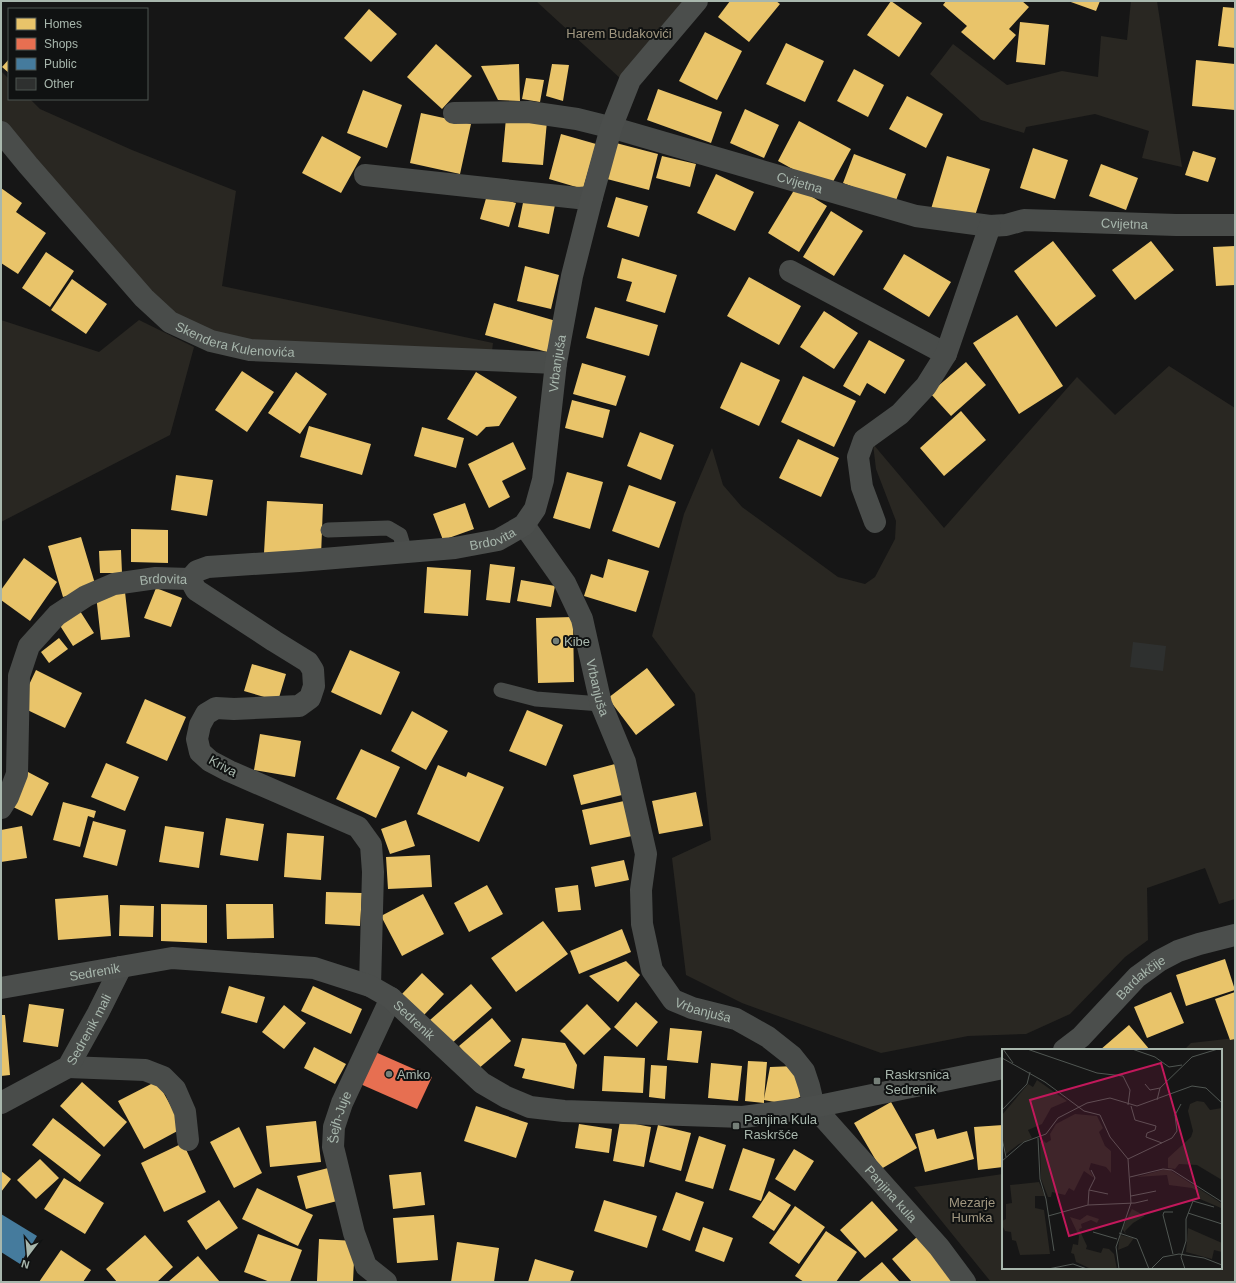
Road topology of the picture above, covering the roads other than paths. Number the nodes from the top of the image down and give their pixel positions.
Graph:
1 (697, 1) edge
2 (454, 113) dead end
3 (611, 128) junction
4 (1, 132) edge
5 (365, 175) dead end
6 (592, 197) junction
7 (1235, 225) edge
8 (990, 226) junction
9 (790, 271) dead end
10 (946, 354) junction
11 (556, 363) junction
12 (874, 522) dead end
13 (524, 525) junction
14 (328, 530) dead end
15 (405, 552) junction
16 (190, 579) junction
17 (501, 690) dead end
18 (601, 704) junction
19 (1, 808) edge
20 (1235, 935) edge
21 (121, 967) junction
22 (370, 986) junction
23 (1, 988) edge
24 (391, 998) junction
25 (1065, 1049) edge
26 (68, 1067) junction
27 (1002, 1068) edge
28 (1, 1103) edge
29 (814, 1107) junction
30 (188, 1140) dead end
31 (386, 1282) edge
32 (965, 1282) edge

1 - 3 street, Vrbanjuša
2 - 3 street, Cvijetna
3 - 6 street, Vrbanjuša
3 - 8 street, Cvijetna
4 - 11 street, Skendera Kulenovića
5 - 6 street
6 - 11 street, Vrbanjuša
7 - 8 street, Cvijetna
8 - 10 street
9 - 10 street
10 - 12 street
11 - 13 street, Vrbanjuša
13 - 15 street, Brdovita
13 - 18 street, Vrbanjuša
14 - 15 lane
15 - 16 street, Brdovita
16 - 19 street, Brdovita
16 - 22 street, Kriva
17 - 18 lane
18 - 29 street, Vrbanjuša
20 - 25 street, Bardakčije
21 - 22 street, Sedrenik
21 - 23 street, Sedrenik
21 - 26 street, Sedrenik mali
22 - 24 street, Sedrenik
24 - 29 street, Sedrenik
24 - 31 street, Šejh-Juje
26 - 28 street, Sedrenik mali
26 - 30 street
27 - 29 street
29 - 32 street, Panjina kula

